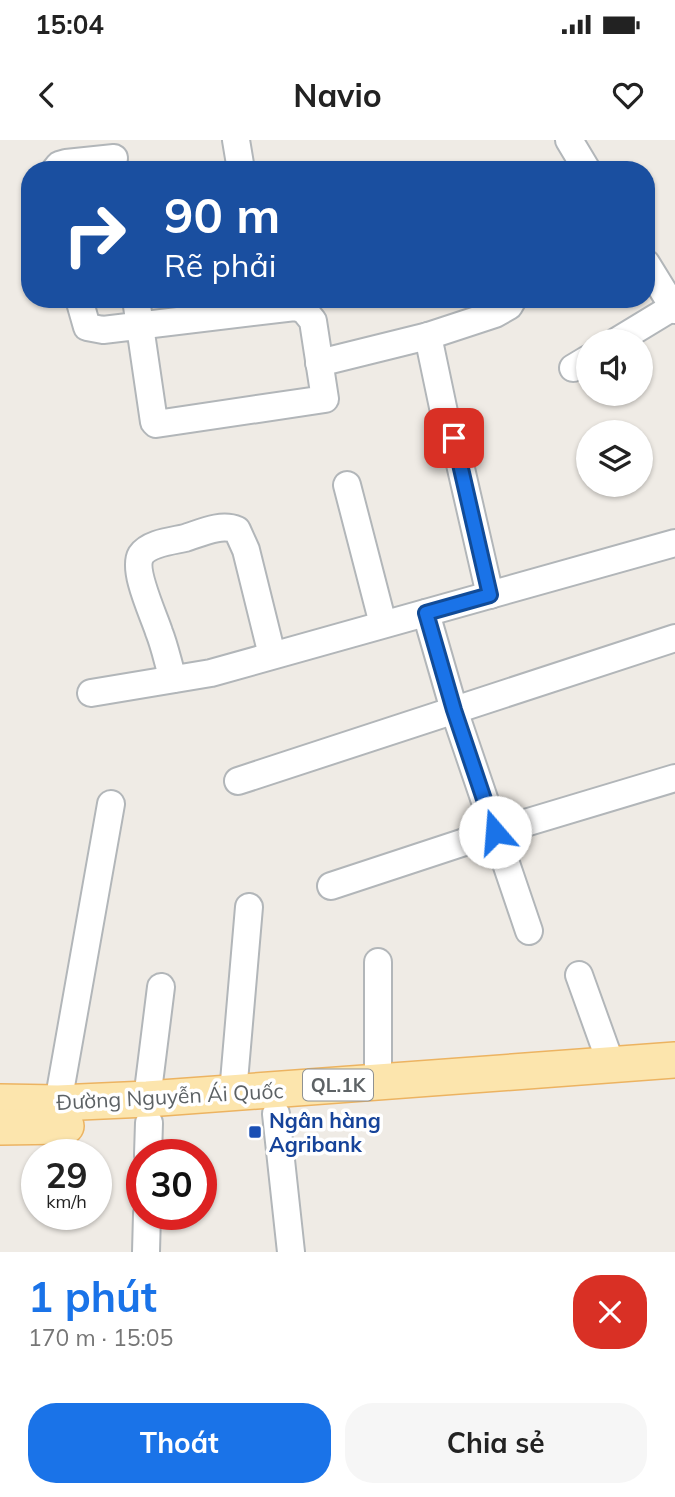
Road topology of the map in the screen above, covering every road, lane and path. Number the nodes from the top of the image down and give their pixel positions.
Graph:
1 (236, 140) edge
2 (569, 140) edge
3 (114, 156) edge
4 (80, 161) edge
5 (240, 161) edge
6 (582, 161) edge
7 (655, 278) edge
8 (82, 308) edge
9 (137, 308) edge
10 (260, 308) edge
11 (301, 308) edge
12 (505, 308) edge
13 (674, 309) edge
14 (140, 326) junction
15 (638, 329) edge
16 (428, 336) junction
17 (319, 363) junction
18 (444, 412) dead end
19 (454, 438) dead end
20 (348, 485) dead end
21 (675, 542) edge
22 (490, 595) junction
23 (426, 613) junction
24 (383, 624) junction
25 (675, 638) edge
26 (272, 655) junction
27 (173, 679) junction
28 (91, 693) dead end
29 (454, 710) junction
30 (675, 778) edge
31 (238, 780) dead end
32 (111, 804) dead end
33 (495, 832) junction
34 (331, 886) dead end
35 (249, 906) dead end
36 (529, 930) dead end
37 (378, 961) dead end
38 (579, 975) dead end
39 (161, 987) dead end
40 (675, 1060) edge
41 (611, 1065) junction
42 (378, 1082) junction
43 (675, 1084) edge
44 (233, 1093) junction
45 (0, 1102) edge
46 (274, 1102) junction
47 (58, 1103) junction
48 (148, 1126) edge
49 (0, 1127) edge
50 (147, 1230) edge
51 (146, 1252) edge
52 (291, 1252) edge

1 - 5 street
2 - 6 street
3 - 4 street
7 - 13 street
8 - 14 street
9 - 14 street
10 - 14 street
11 - 17 street
12 - 16 street
13 - 15 street
14 - 17 street
16 - 17 street
16 - 18 street
19 - 22 street
20 - 24 street
21 - 22 street
22 - 23 street
23 - 24 street
23 - 29 street
24 - 26 street
25 - 29 street
26 - 27 street
26 - 27 street
27 - 28 street
29 - 31 street
29 - 33 street
30 - 33 street
32 - 47 street
33 - 34 street
33 - 36 street
35 - 44 street
37 - 42 street
38 - 41 street
39 - 48 street
40 - 41 main road, Đường Nguyễn Ái Quốc / QL.1K
41 - 42 main road, Đường Nguyễn Ái Quốc / QL.1K
42 - 46 main road, Đường Nguyễn Ái Quốc / QL.1K
43 - 46 main road, Đường Nguyễn Ái Quốc / QL.1K
44 - 46 main road, Đường Nguyễn Ái Quốc / QL.1K
44 - 48 main road, Đường Nguyễn Ái Quốc / QL.1K
45 - 47 main road, Đường Nguyễn Ái Quốc / QL.1K
46 - 48 main road, Đường Nguyễn Ái Quốc / QL.1K
46 - 52 street
47 - 48 main road, Đường Nguyễn Ái Quốc / QL.1K
48 - 49 main road, Đường Nguyễn Ái Quốc / QL.1K
50 - 51 street

